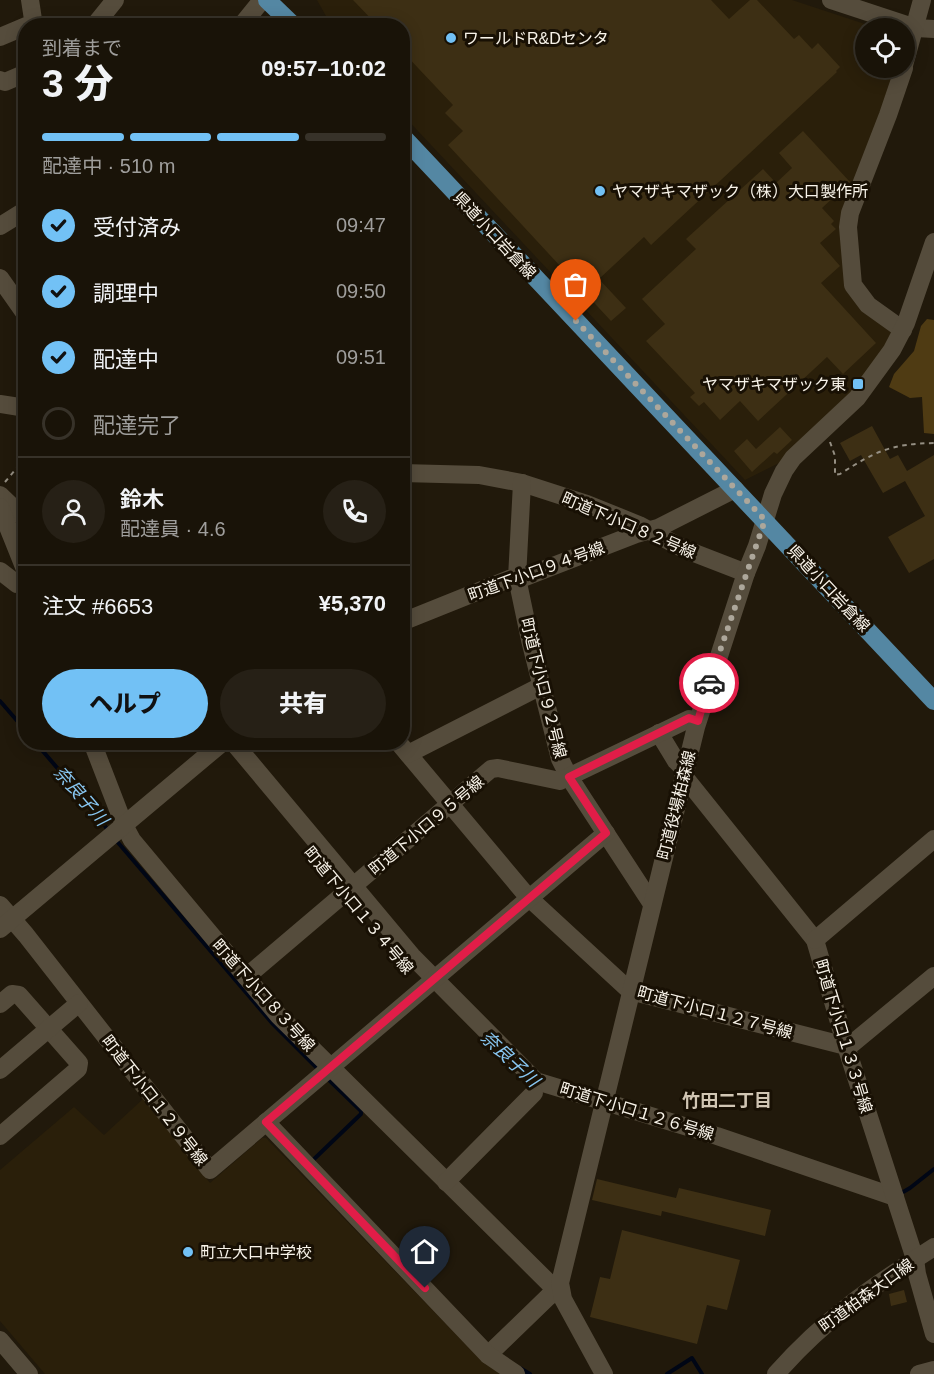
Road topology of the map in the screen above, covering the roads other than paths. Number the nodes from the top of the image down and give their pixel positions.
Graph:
1 (30, 0) edge
2 (115, 0) edge
3 (262, 0) edge
4 (267, 0) edge
5 (831, 0) edge
6 (922, 0) edge
7 (30, 18) edge
8 (100, 18) edge
9 (247, 18) edge
10 (286, 18) edge
11 (925, 29) edge
12 (18, 30) edge
13 (0, 37) edge
14 (915, 47) edge
15 (18, 77) edge
16 (900, 78) edge
17 (0, 80) edge
18 (410, 144) edge
19 (18, 215) edge
20 (0, 226) edge
21 (934, 242) edge
22 (0, 278) edge
23 (18, 304) edge
24 (903, 330) junction
25 (0, 404) edge
26 (18, 407) edge
27 (410, 473) edge
28 (522, 483) junction
29 (735, 489) junction
30 (0, 495) edge
31 (0, 507) edge
32 (18, 512) edge
33 (765, 520) junction
34 (649, 531) junction
35 (18, 552) edge
36 (0, 571) edge
37 (746, 573) junction
38 (517, 578) junction
39 (18, 584) edge
40 (410, 619) edge
41 (541, 686) junction
42 (934, 701) edge
43 (698, 721) junction
44 (659, 733) junction
45 (410, 745) edge
46 (95, 750) edge
47 (216, 750) edge
48 (231, 750) edge
49 (405, 750) edge
50 (684, 773) junction
51 (569, 777) junction
52 (450, 804) junction
53 (124, 825) junction
54 (606, 833) junction
55 (934, 839) edge
56 (349, 890) junction
57 (528, 897) junction
58 (652, 904) junction
59 (0, 905) edge
60 (6, 924) edge
61 (815, 940) junction
62 (934, 976) edge
63 (246, 977) junction
64 (429, 983) junction
65 (630, 991) junction
66 (79, 1003) junction
67 (0, 1004) edge
68 (49, 1029) junction
69 (846, 1046) junction
70 (330, 1067) junction
71 (0, 1070) edge
72 (534, 1093) junction
73 (602, 1107) junction
74 (266, 1122) junction
75 (0, 1136) edge
76 (446, 1182) junction
77 (895, 1197) junction
78 (934, 1247) edge
79 (915, 1259) junction
80 (560, 1288) junction
81 (934, 1334) edge
82 (0, 1340) edge
83 (489, 1355) junction
84 (934, 1370) edge
85 (29, 1374) edge
86 (516, 1374) edge
87 (604, 1374) edge
88 (776, 1374) edge
89 (919, 1374) edge

1 - 7 street
2 - 8 street
3 - 9 street
4 - 10 main road
5 - 11 street
6 - 11 street
11 - 14 street
12 - 13 street
15 - 17 street
16 - 24 street
18 - 29 main road, 県道小口岩倉線
19 - 20 street
21 - 24 street, 町道役場柏森線
22 - 23 street
24 - 33 street, 町道役場柏森線
25 - 26 street
27 - 28 street, 町道下小口８２号線
28 - 34 street, 町道下小口８２号線
28 - 38 street, 町道下小口９２号線
29 - 33 main road, 県道小口岩倉線
29 - 34 street, 町道下小口９４号線
30 - 32 street
31 - 35 street
33 - 37 street, 町道役場柏森線
33 - 42 main road, 県道小口岩倉線
34 - 37 street, 町道下小口８２号線
34 - 38 street, 町道下小口９４号線
36 - 39 street
37 - 43 street, 町道役場柏森線
38 - 40 street, 町道下小口９４号線
38 - 41 street, 町道下小口９２号線
41 - 45 street
41 - 51 street, 町道下小口９２号線
43 - 44 street, 町道下小口９５号線
43 - 50 street, 町道役場柏森線
44 - 50 street, 町道下小口１３３号線
44 - 51 street, 町道下小口９５号線
46 - 53 street, 町道下小口８３号線
47 - 53 street
48 - 56 street, 町道下小口１３４号線
49 - 52 street, 町道下小口１２７号線
50 - 58 street, 町道役場柏森線
50 - 61 street, 町道下小口１３３号線
51 - 52 street, 町道下小口９５号線
51 - 54 street, 町道下小口９２号線
52 - 56 street, 町道下小口９５号線
52 - 57 street, 町道下小口１２７号線
53 - 60 street
53 - 63 street, 町道下小口８３号線
54 - 57 street, 町道下小口１２９号線
54 - 58 street, 町道下小口９２号線
55 - 61 street
56 - 63 street, 町道下小口９５号線
56 - 64 street, 町道下小口１３４号線
57 - 64 street, 町道下小口１２９号線
57 - 65 street, 町道下小口１２７号線
58 - 65 street, 町道役場柏森線
59 - 60 street, 町道下小口１２９号線
60 - 66 street, 町道下小口１２９号線
61 - 69 street, 町道下小口１３３号線
62 - 69 street
63 - 70 street, 町道下小口８３号線
64 - 70 street, 町道下小口１２９号線
64 - 72 street, 町道下小口１３４号線
64 - 73 street, 町道下小口１２６号線
65 - 69 street, 町道下小口１２７号線
65 - 73 street, 町道役場柏森線
66 - 68 street
66 - 74 street, 町道下小口１２９号線
67 - 68 street
68 - 71 street
68 - 75 street
69 - 77 street, 町道下小口１３３号線
70 - 74 street, 町道下小口１２９号線
70 - 76 street, 町道下小口８３号線
72 - 73 street, 町道下小口１３４号線
72 - 76 street
73 - 77 street, 町道下小口１２６号線
73 - 80 street, 町道役場柏森線
74 - 83 street
76 - 80 street, 町道下小口８３号線
77 - 79 street, 町道下小口１３３号線
78 - 79 street, 町道柏森大口線
79 - 81 street, 町道下小口１３３号線
79 - 88 street, 町道柏森大口線
80 - 83 street
80 - 87 street
82 - 85 street
83 - 86 street
84 - 89 street

